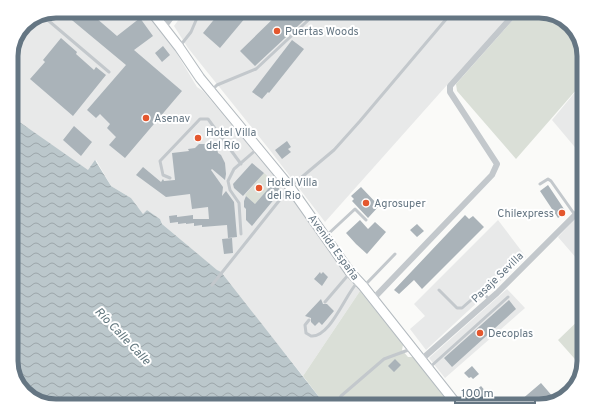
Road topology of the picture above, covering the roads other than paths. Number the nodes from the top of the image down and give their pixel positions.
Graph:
1 (157, 18) edge
2 (171, 18) edge
3 (197, 18) edge
4 (311, 18) edge
5 (447, 18) edge
6 (511, 18) edge
7 (47, 19) edge
8 (164, 27) junction
9 (179, 47) junction
10 (109, 72) dead end
11 (211, 91) junction
12 (258, 148) junction
13 (241, 164) junction
14 (170, 178) dead end
15 (540, 184) dead end
16 (290, 187) junction
17 (575, 216) joint
18 (366, 220) dead end
19 (241, 234) dead end
20 (326, 236) junction
21 (395, 254) dead end
22 (350, 272) junction
23 (361, 284) junction
24 (212, 285) dead end
25 (439, 290) dead end
26 (508, 297) dead end
27 (373, 299) junction
28 (489, 300) junction
29 (325, 302) dead end
30 (309, 320) dead end
31 (413, 348) junction
32 (422, 359) junction
33 (429, 368) junction
34 (339, 399) edge
35 (453, 399) edge

1 - 8 main road, Avenida España
2 - 8 street
3 - 9 lane
4 - 11 lane
5 - 16 lane
6 - 27 street
7 - 10 lane
8 - 9 main road, Avenida España
9 - 11 main road, Avenida España
11 - 12 main road, Avenida España
12 - 13 lane
12 - 16 main road, Avenida España
13 - 14 lane
13 - 19 lane
15 - 17 lane
16 - 20 main road, Avenida España
16 - 24 lane
17 - 28 street, Pasaje Sevilla
18 - 20 lane
20 - 22 main road, Avenida España
21 - 23 lane
22 - 23 main road, Avenida España
22 - 29 lane
23 - 27 main road, Avenida España
23 - 30 lane
25 - 28 lane
26 - 33 lane
27 - 31 main road, Avenida España
28 - 32 street, Pasaje Sevilla
31 - 32 main road, Avenida España
31 - 34 lane
32 - 33 main road, Avenida España
33 - 35 main road, Avenida España

